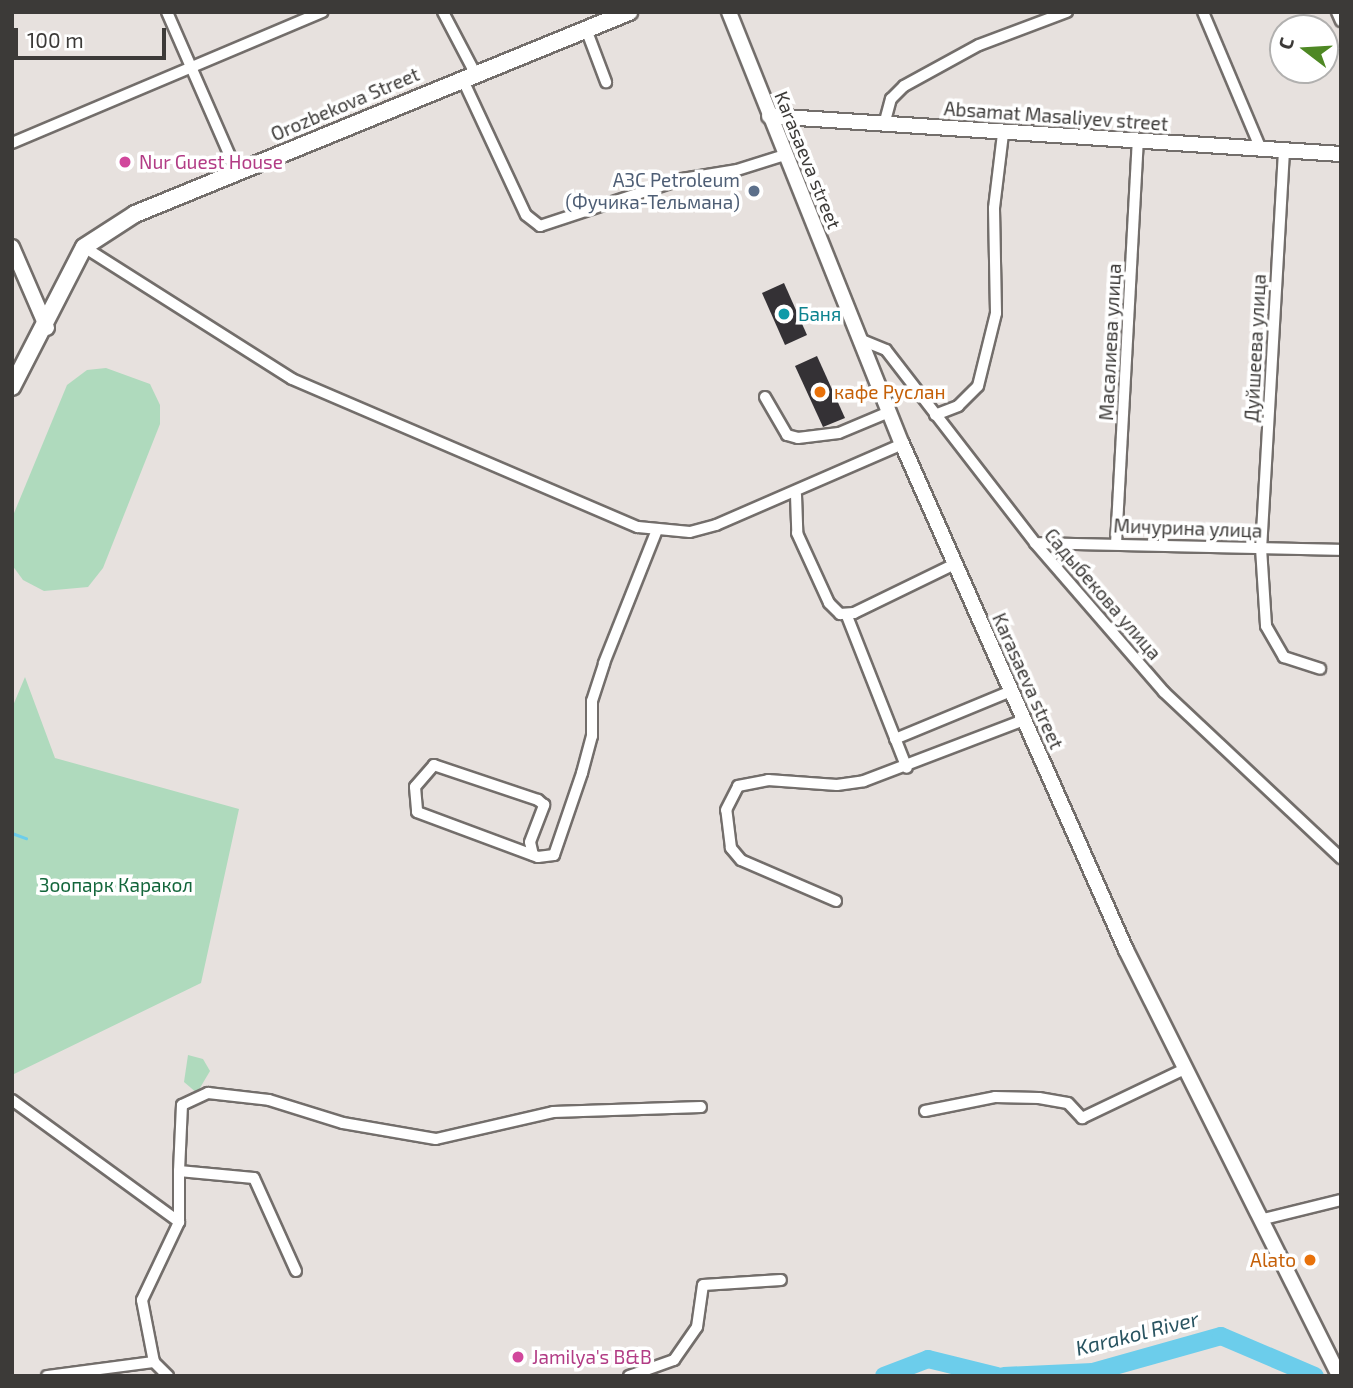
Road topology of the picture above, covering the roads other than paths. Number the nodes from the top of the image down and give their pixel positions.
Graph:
1 (167, 12) edge
2 (322, 12) edge
3 (443, 12) edge
4 (629, 12) edge
5 (729, 12) edge
6 (1067, 12) edge
7 (1203, 12) edge
8 (1337, 12) edge
9 (1341, 21) edge
10 (586, 29) junction
11 (191, 67) junction
12 (468, 75) junction
13 (606, 82) dead end
14 (769, 116) junction
15 (885, 121) junction
16 (1003, 134) junction
17 (1139, 141) junction
18 (12, 143) edge
19 (1261, 149) junction
20 (1284, 151) junction
21 (1341, 154) edge
22 (785, 155) junction
23 (237, 172) junction
24 (12, 247) edge
25 (84, 247) junction
26 (47, 328) junction
27 (859, 339) junction
28 (12, 387) edge
29 (765, 397) dead end
30 (889, 412) junction
31 (936, 415) junction
32 (902, 444) junction
33 (796, 495) junction
34 (656, 531) junction
35 (1035, 543) junction
36 (1116, 544) junction
37 (1261, 548) junction
38 (1341, 550) edge
39 (955, 564) junction
40 (846, 615) junction
41 (1320, 669) dead end
42 (1011, 691) junction
43 (1024, 720) junction
44 (895, 739) junction
45 (907, 768) junction
46 (533, 855) junction
47 (1341, 858) edge
48 (836, 901) dead end
49 (1187, 1068) junction
50 (12, 1100) edge
51 (701, 1107) dead end
52 (925, 1111) dead end
53 (179, 1171) junction
54 (1341, 1200) edge
55 (1264, 1219) junction
56 (178, 1222) junction
57 (296, 1271) dead end
58 (781, 1280) dead end
59 (154, 1362) junction
60 (47, 1376) edge
61 (168, 1376) edge
62 (629, 1376) edge
63 (1339, 1376) edge

1 - 11 street
2 - 11 street
3 - 12 street
4 - 10 main road, Orozbekova Street
5 - 14 street, Karasaeva street
6 - 15 street
7 - 19 street
8 - 9 street
10 - 12 main road, Orozbekova Street
10 - 13 street
11 - 18 street
11 - 23 street
12 - 22 street
12 - 23 main road, Orozbekova Street
14 - 15 street, Absamat Masaliyev street
14 - 22 street, Karasaeva street
15 - 16 street, Absamat Masaliyev street
16 - 17 street, Absamat Masaliyev street
16 - 31 street
17 - 19 street, Absamat Masaliyev street
17 - 36 street, Масалиева улица
19 - 20 street, Absamat Masaliyev street
20 - 21 street, Absamat Masaliyev street
20 - 37 street, Дуйшеева улица
22 - 27 street, Karasaeva street
23 - 25 main road, Orozbekova Street
24 - 26 street
25 - 26 main road
25 - 34 street
26 - 28 main road
27 - 30 street, Karasaeva street
27 - 31 street, Садыбекова улица
29 - 30 street
30 - 32 street, Karasaeva street
31 - 35 street, Садыбекова улица
32 - 33 street
32 - 39 street, Karasaeva street
33 - 34 street
33 - 40 street
34 - 46 street
35 - 36 street, Мичурина улица
35 - 47 street, Садыбекова улица
36 - 37 street, Мичурина улица
37 - 38 street, Мичурина улица
37 - 41 street, Дуйшеева улица
39 - 40 street
39 - 42 street, Karasaeva street
40 - 44 street
42 - 43 street, Karasaeva street
42 - 44 street
43 - 45 street
43 - 49 street, Karasaeva street
44 - 45 street
45 - 48 street
46 - 46 street
49 - 52 street
49 - 55 street, Karasaeva street
50 - 56 street
51 - 53 street
53 - 56 street
53 - 57 street
54 - 55 street
55 - 63 street, Karasaeva street
56 - 59 street
58 - 62 street
59 - 60 street
59 - 61 street

